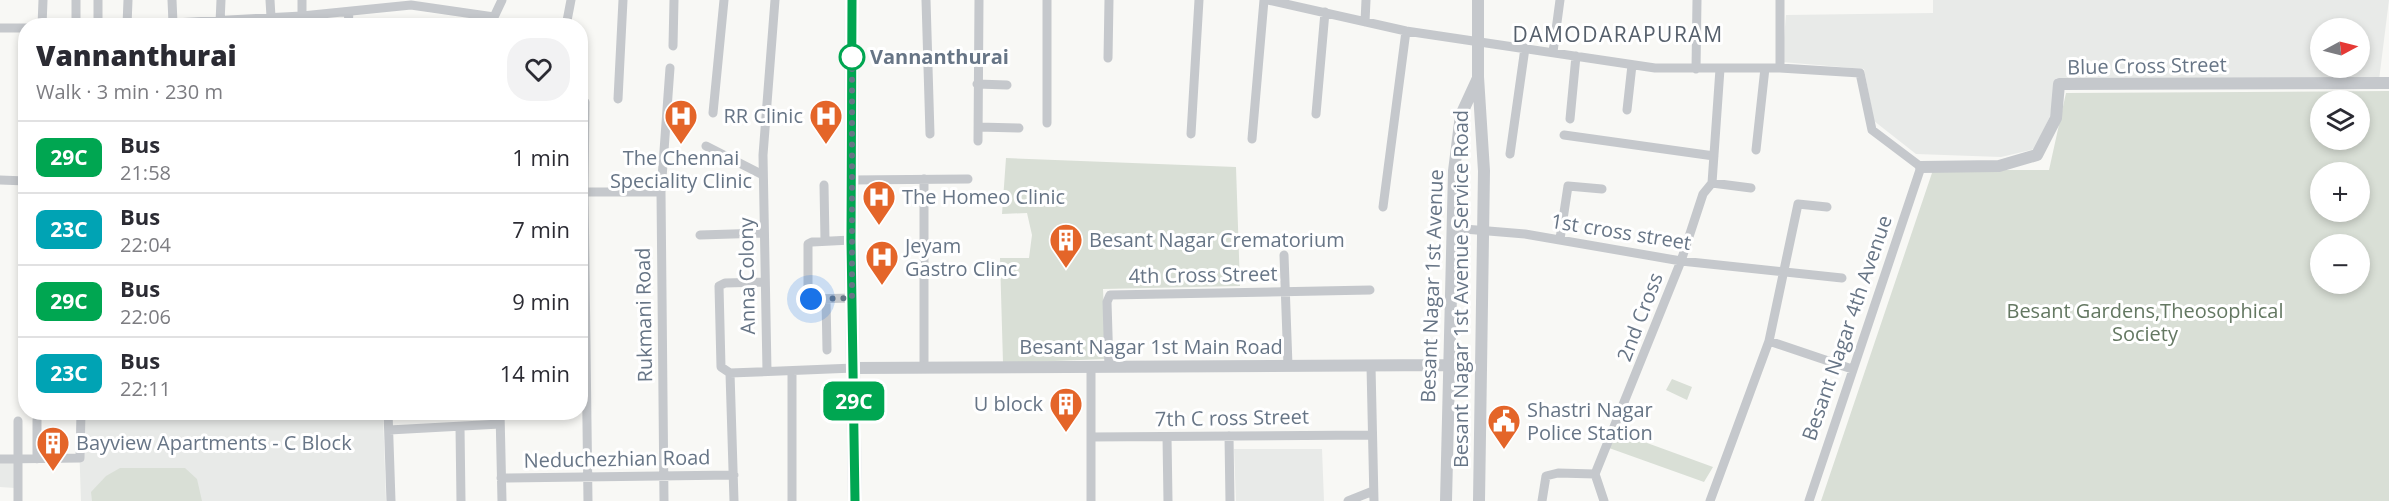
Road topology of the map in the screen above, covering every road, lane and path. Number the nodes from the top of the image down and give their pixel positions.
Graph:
1 (43, 0) edge
2 (76, 0) edge
3 (98, 0) edge
4 (128, 0) edge
5 (172, 0) edge
6 (221, 0) edge
7 (270, 0) edge
8 (302, 0) edge
9 (463, 0) edge
10 (502, 0) edge
11 (571, 0) edge
12 (623, 0) edge
13 (674, 0) edge
14 (724, 0) edge
15 (775, 0) edge
16 (852, 0) edge
17 (926, 0) edge
18 (980, 0) edge
19 (1047, 0) edge
20 (1109, 0) edge
21 (1199, 0) edge
22 (1266, 0) edge
23 (1366, 0) edge
24 (1478, 0) edge
25 (1560, 0) edge
26 (1697, 0) edge
27 (1780, 0) edge
28 (462, 11) junction
29 (349, 12) junction
30 (1325, 12) junction
31 (302, 16) junction
32 (271, 17) junction
33 (42, 18) edge
34 (76, 18) edge
35 (98, 18) edge
36 (127, 18) edge
37 (173, 18) edge
38 (220, 18) edge
39 (262, 18) edge
40 (275, 18) edge
41 (296, 18) edge
42 (349, 18) edge
43 (484, 18) edge
44 (495, 18) edge
45 (568, 18) edge
46 (1365, 22) junction
47 (0, 28) edge
48 (18, 28) edge
49 (1406, 32) junction
50 (1478, 43) junction
51 (673, 46) dead end
52 (1525, 48) junction
53 (1553, 52) junction
54 (1576, 56) junction
55 (1108, 58) dead end
56 (1632, 65) junction
57 (670, 68) dead end
58 (1765, 68) junction
59 (1780, 68) junction
60 (1696, 69) junction
61 (1720, 69) junction
62 (1478, 77) junction
63 (2389, 83) edge
64 (977, 84) junction
65 (1007, 86) dead end
66 (618, 99) dead end
67 (1627, 110) dead end
68 (713, 113) dead end
69 (1316, 114) dead end
70 (1570, 119) dead end
71 (1047, 123) dead end
72 (978, 127) junction
73 (1019, 128) dead end
74 (930, 134) dead end
75 (1191, 135) dead end
76 (1564, 135) dead end
77 (1252, 139) dead end
78 (978, 141) dead end
79 (706, 146) dead end
80 (1756, 150) dead end
81 (1510, 154) dead end
82 (1714, 156) junction
83 (1921, 167) junction
84 (764, 176) junction
85 (924, 179) junction
86 (968, 179) dead end
87 (0, 180) edge
88 (18, 180) edge
89 (851, 180) junction
90 (1712, 183) junction
91 (824, 185) dead end
92 (1750, 188) dead end
93 (1602, 189) dead end
94 (588, 192) edge
95 (661, 192) junction
96 (1383, 207) dead end
97 (1827, 207) dead end
98 (1452, 228) junction
99 (1484, 229) junction
100 (764, 233) junction
101 (700, 235) dead end
102 (1560, 239) junction
103 (851, 240) junction
104 (825, 241) junction
105 (1284, 255) dead end
106 (1681, 261) junction
107 (1783, 274) junction
108 (1842, 278) dead end
109 (765, 282) junction
110 (1370, 290) dead end
111 (1285, 291) junction
112 (852, 298) junction
113 (826, 299) junction
114 (1769, 341) junction
115 (827, 350) dead end
116 (1449, 365) junction
117 (1288, 366) junction
118 (1371, 366) junction
119 (1091, 367) junction
120 (1109, 367) junction
121 (854, 368) junction
122 (924, 368) junction
123 (1852, 369) junction
124 (766, 371) junction
125 (792, 371) junction
126 (730, 373) junction
127 (37, 420) dead end
128 (81, 420) edge
129 (388, 420) edge
130 (500, 420) edge
131 (586, 420) edge
132 (18, 422) dead end
133 (500, 424) junction
134 (460, 428) junction
135 (389, 430) junction
136 (1372, 435) junction
137 (1229, 436) junction
138 (1091, 437) junction
139 (1167, 437) junction
140 (20, 458) junction
141 (0, 459) edge
142 (37, 459) junction
143 (1595, 474) junction
144 (734, 475) junction
145 (664, 476) junction
146 (587, 477) junction
147 (501, 478) junction
148 (1373, 491) junction
149 (18, 501) edge
150 (391, 501) edge
151 (461, 501) edge
152 (502, 501) edge
153 (588, 501) edge
154 (664, 501) edge
155 (734, 501) edge
156 (792, 501) edge
157 (855, 501) edge
158 (1091, 501) edge
159 (1168, 501) edge
160 (1230, 501) edge
161 (1348, 501) edge
162 (1374, 501) edge
163 (1446, 501) edge
164 (1479, 501) edge
165 (1542, 501) edge
166 (1604, 501) edge
167 (1710, 501) edge
168 (1809, 501) edge

1 - 33 street
2 - 34 street
3 - 35 street
4 - 36 street
5 - 37 street
6 - 38 street
7 - 32 street
8 - 31 street
9 - 28 street
10 - 44 street
11 - 45 street
12 - 66 street
13 - 51 street
14 - 68 street
15 - 84 street, Anna Colony
16 - 89 main road
17 - 74 street
18 - 64 street
19 - 71 street
20 - 55 street
21 - 75 street
22 - 30 street
22 - 77 street
23 - 46 street
24 - 50 street, Besant Nagar 1st Avenue Service Road
25 - 53 street
26 - 60 street
27 - 59 street
28 - 29 street
28 - 43 street
29 - 31 street
29 - 42 street
30 - 46 street
30 - 69 street
31 - 41 street
32 - 39 street
32 - 40 street
46 - 49 street
47 - 48 street
49 - 50 street
49 - 96 street
50 - 52 street
50 - 62 street, Besant Nagar 1st Avenue Service Road
52 - 53 street
52 - 81 street
53 - 54 street
54 - 56 street
54 - 70 street
56 - 60 street
56 - 67 street
57 - 95 street, Rukmani Road
58 - 59 street
58 - 61 street
58 - 80 street
59 - 83 street
60 - 61 street
61 - 82 street
62 - 98 street, Besant Nagar 1st Avenue
62 - 99 street, Besant Nagar 1st Avenue Service Road
63 - 83 street, Blue Cross Street
64 - 65 street
64 - 72 street
72 - 73 street
72 - 78 street
76 - 82 street
79 - 84 street
82 - 90 street
83 - 123 street, Besant Nagar 4th Avenue
84 - 100 street, Anna Colony
85 - 86 street
85 - 89 street
85 - 122 street
87 - 88 street
89 - 103 main road
90 - 92 street
90 - 106 street, 2nd Cross
91 - 104 street
93 - 102 street
94 - 95 street
95 - 145 street, Rukmani Road
97 - 107 street
98 - 99 street, 1st cross street
98 - 116 street, Besant Nagar 1st Avenue
99 - 102 street, 1st cross street
99 - 164 street, Besant Nagar 1st Avenue Service Road
100 - 101 street
100 - 109 street, Anna Colony
102 - 106 street, 1st cross street
103 - 104 street
103 - 112 main road
104 - 113 street
105 - 111 street
106 - 107 street, 1st cross street
106 - 143 street, 2nd Cross
107 - 108 street, 1st cross street
107 - 114 street
109 - 124 street, Anna Colony
109 - 126 street
110 - 111 street, 4th Cross Street
111 - 117 street
111 - 120 street, 4th Cross Street
112 - 113 street
112 - 121 main road
113 - 115 street
114 - 123 street
114 - 167 street
116 - 118 street, Besant Nagar 1st Main Road
116 - 163 street, Besant Nagar 1st Avenue
117 - 118 street, Besant Nagar 1st Main Road
117 - 120 street, Besant Nagar 1st Main Road
118 - 136 street
119 - 120 street, Besant Nagar 1st Main Road
119 - 122 street, Besant Nagar 1st Main Road
119 - 138 street
121 - 122 street, Besant Nagar 1st Main Road
121 - 125 street
121 - 157 main road
123 - 168 street, Besant Nagar 4th Avenue
124 - 125 street
124 - 126 street
125 - 156 street
126 - 144 street
127 - 142 street
128 - 142 street
129 - 135 street
130 - 133 street
131 - 146 street
132 - 140 street
133 - 134 street
133 - 147 street
134 - 135 street
134 - 151 street
135 - 150 street
136 - 137 street, 7th C ross Street
136 - 148 street
137 - 139 street, 7th C ross Street
137 - 160 street
138 - 139 street, 7th C ross Street
138 - 158 street
139 - 159 street
140 - 141 street
140 - 142 street
140 - 149 street
143 - 165 street
143 - 166 street
144 - 145 street, Neduchezhian Road
144 - 155 street
145 - 146 street, Neduchezhian Road
145 - 154 street, Rukmani Road
146 - 147 street, Neduchezhian Road
146 - 153 street
147 - 152 street
148 - 161 street
148 - 162 street

